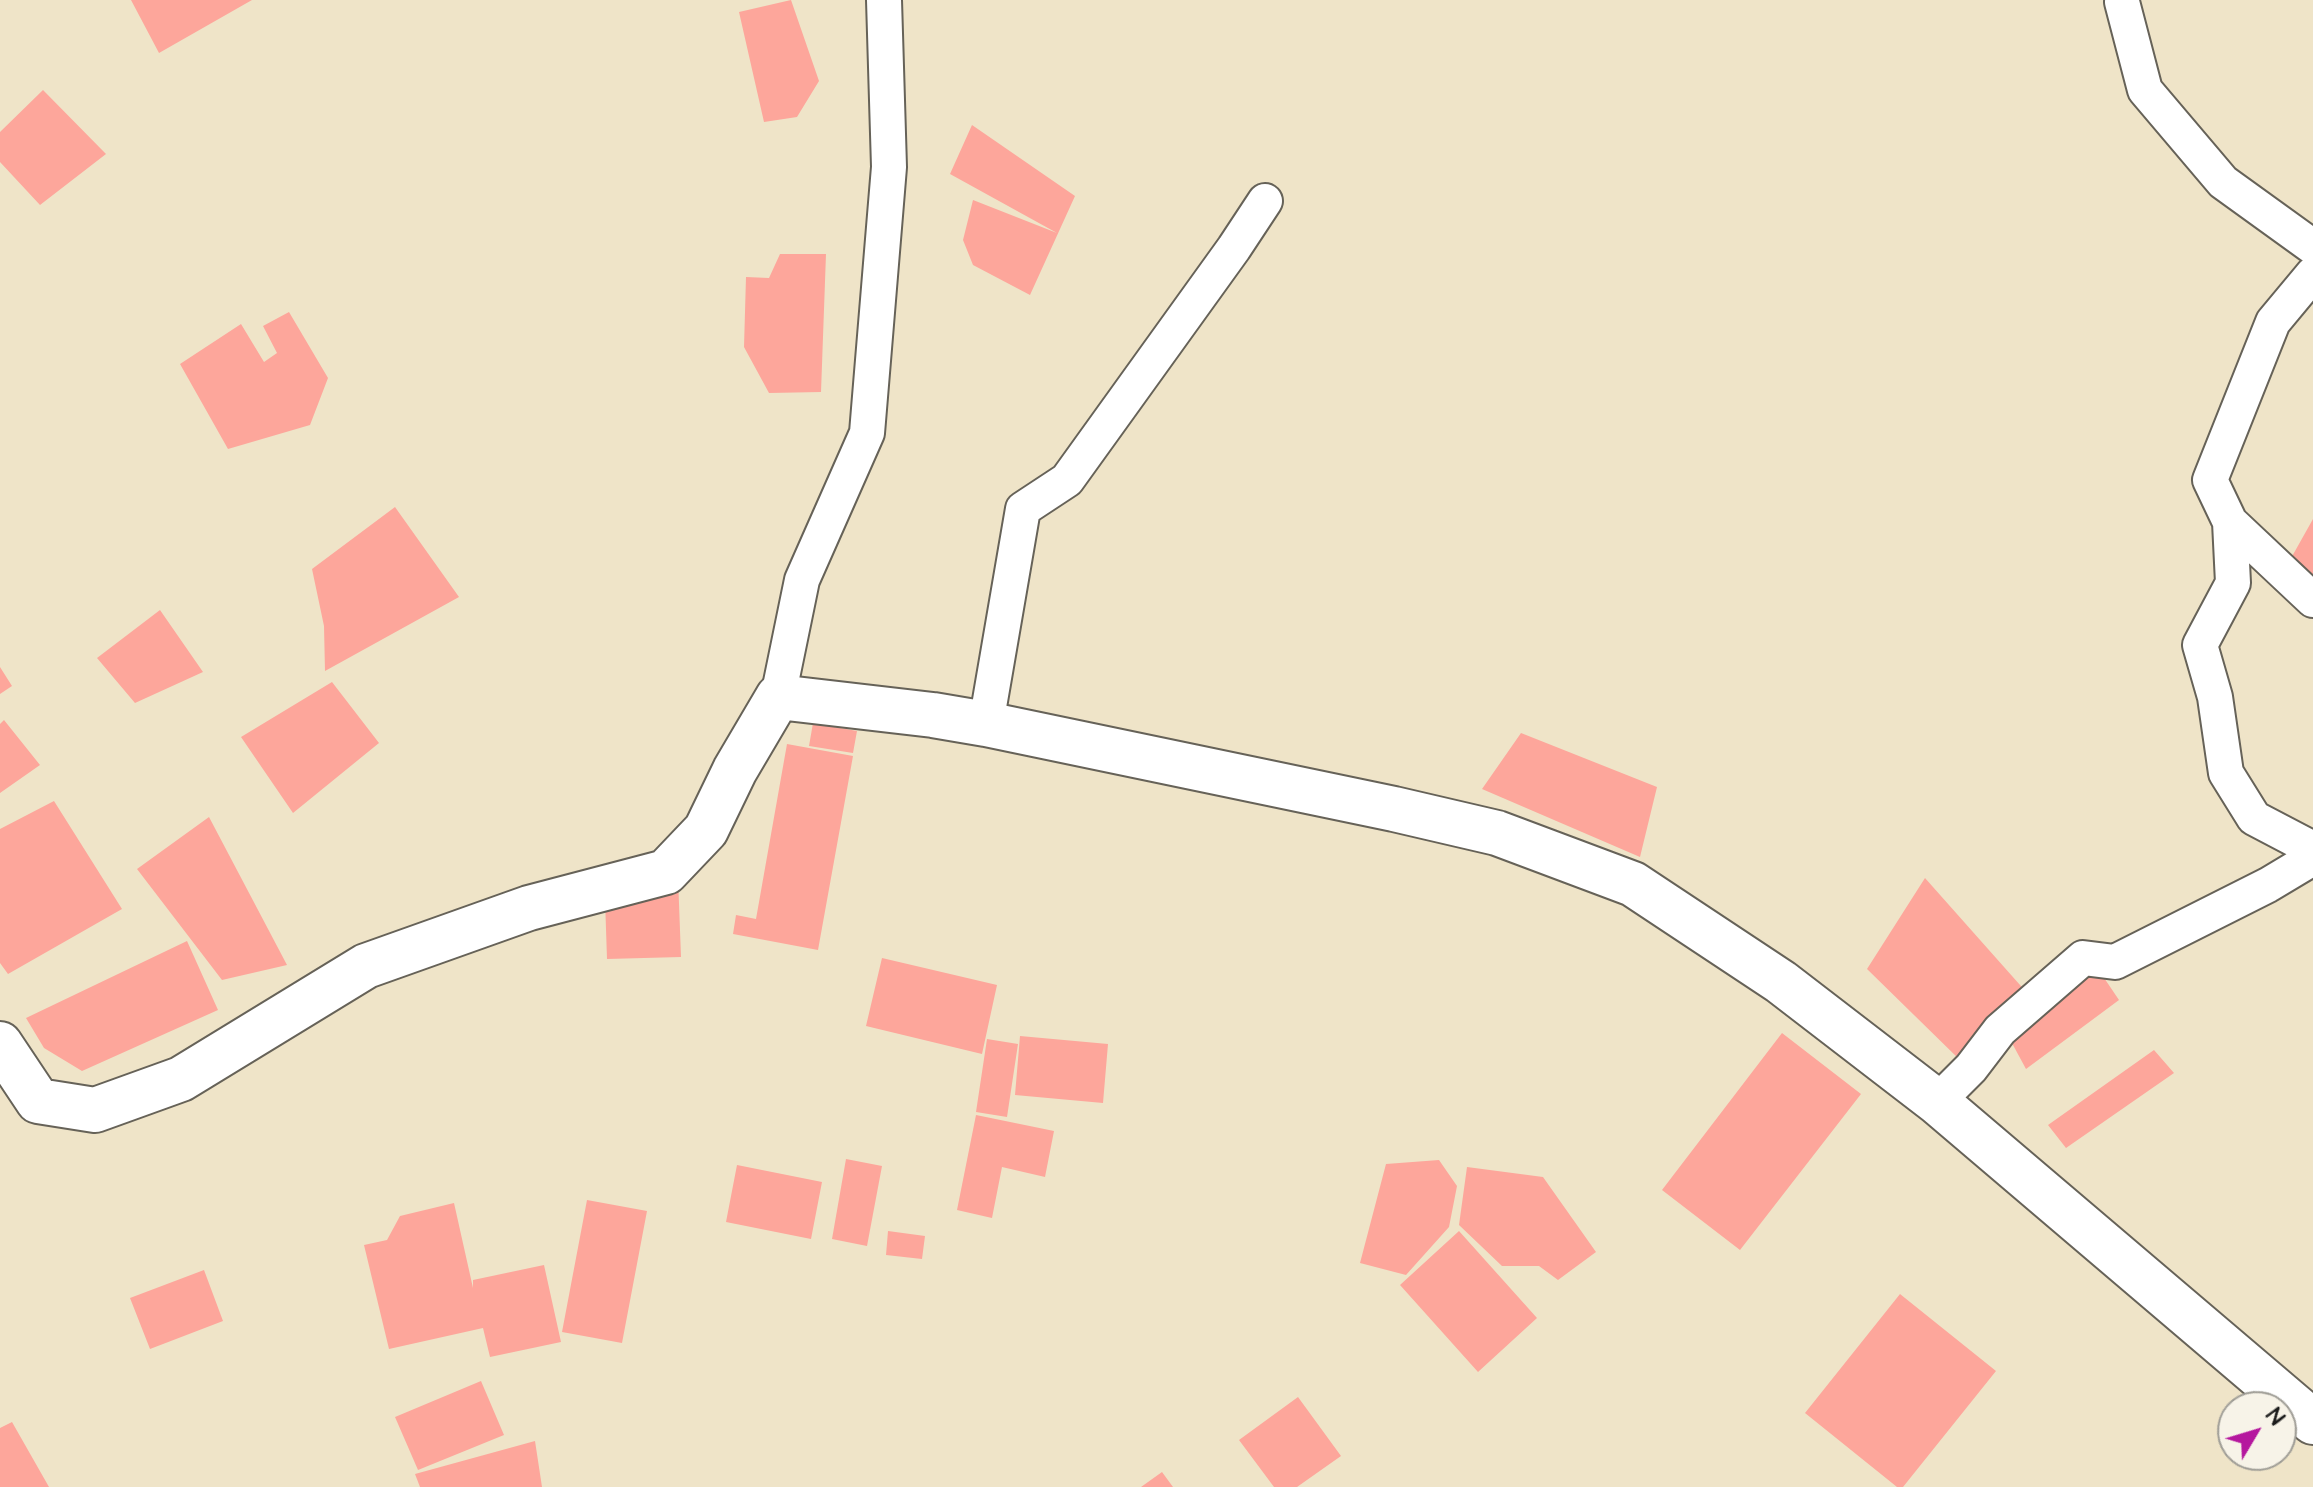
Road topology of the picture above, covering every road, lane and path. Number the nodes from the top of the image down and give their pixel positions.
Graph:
1 (884, 0) edge
2 (2122, 2) edge
3 (1265, 201) dead end
4 (2313, 247) edge
5 (2313, 274) edge
6 (2230, 522) junction
7 (2313, 600) edge
8 (778, 697) junction
9 (986, 724) junction
10 (2313, 849) edge
11 (2313, 858) edge
12 (0, 1044) edge
13 (1937, 1102) junction
14 (2313, 1422) edge

1 - 8 street
2 - 4 street
3 - 9 street
5 - 6 street
6 - 7 street
6 - 10 street
8 - 9 main road
8 - 12 main road
9 - 13 main road
11 - 13 street
13 - 14 main road

